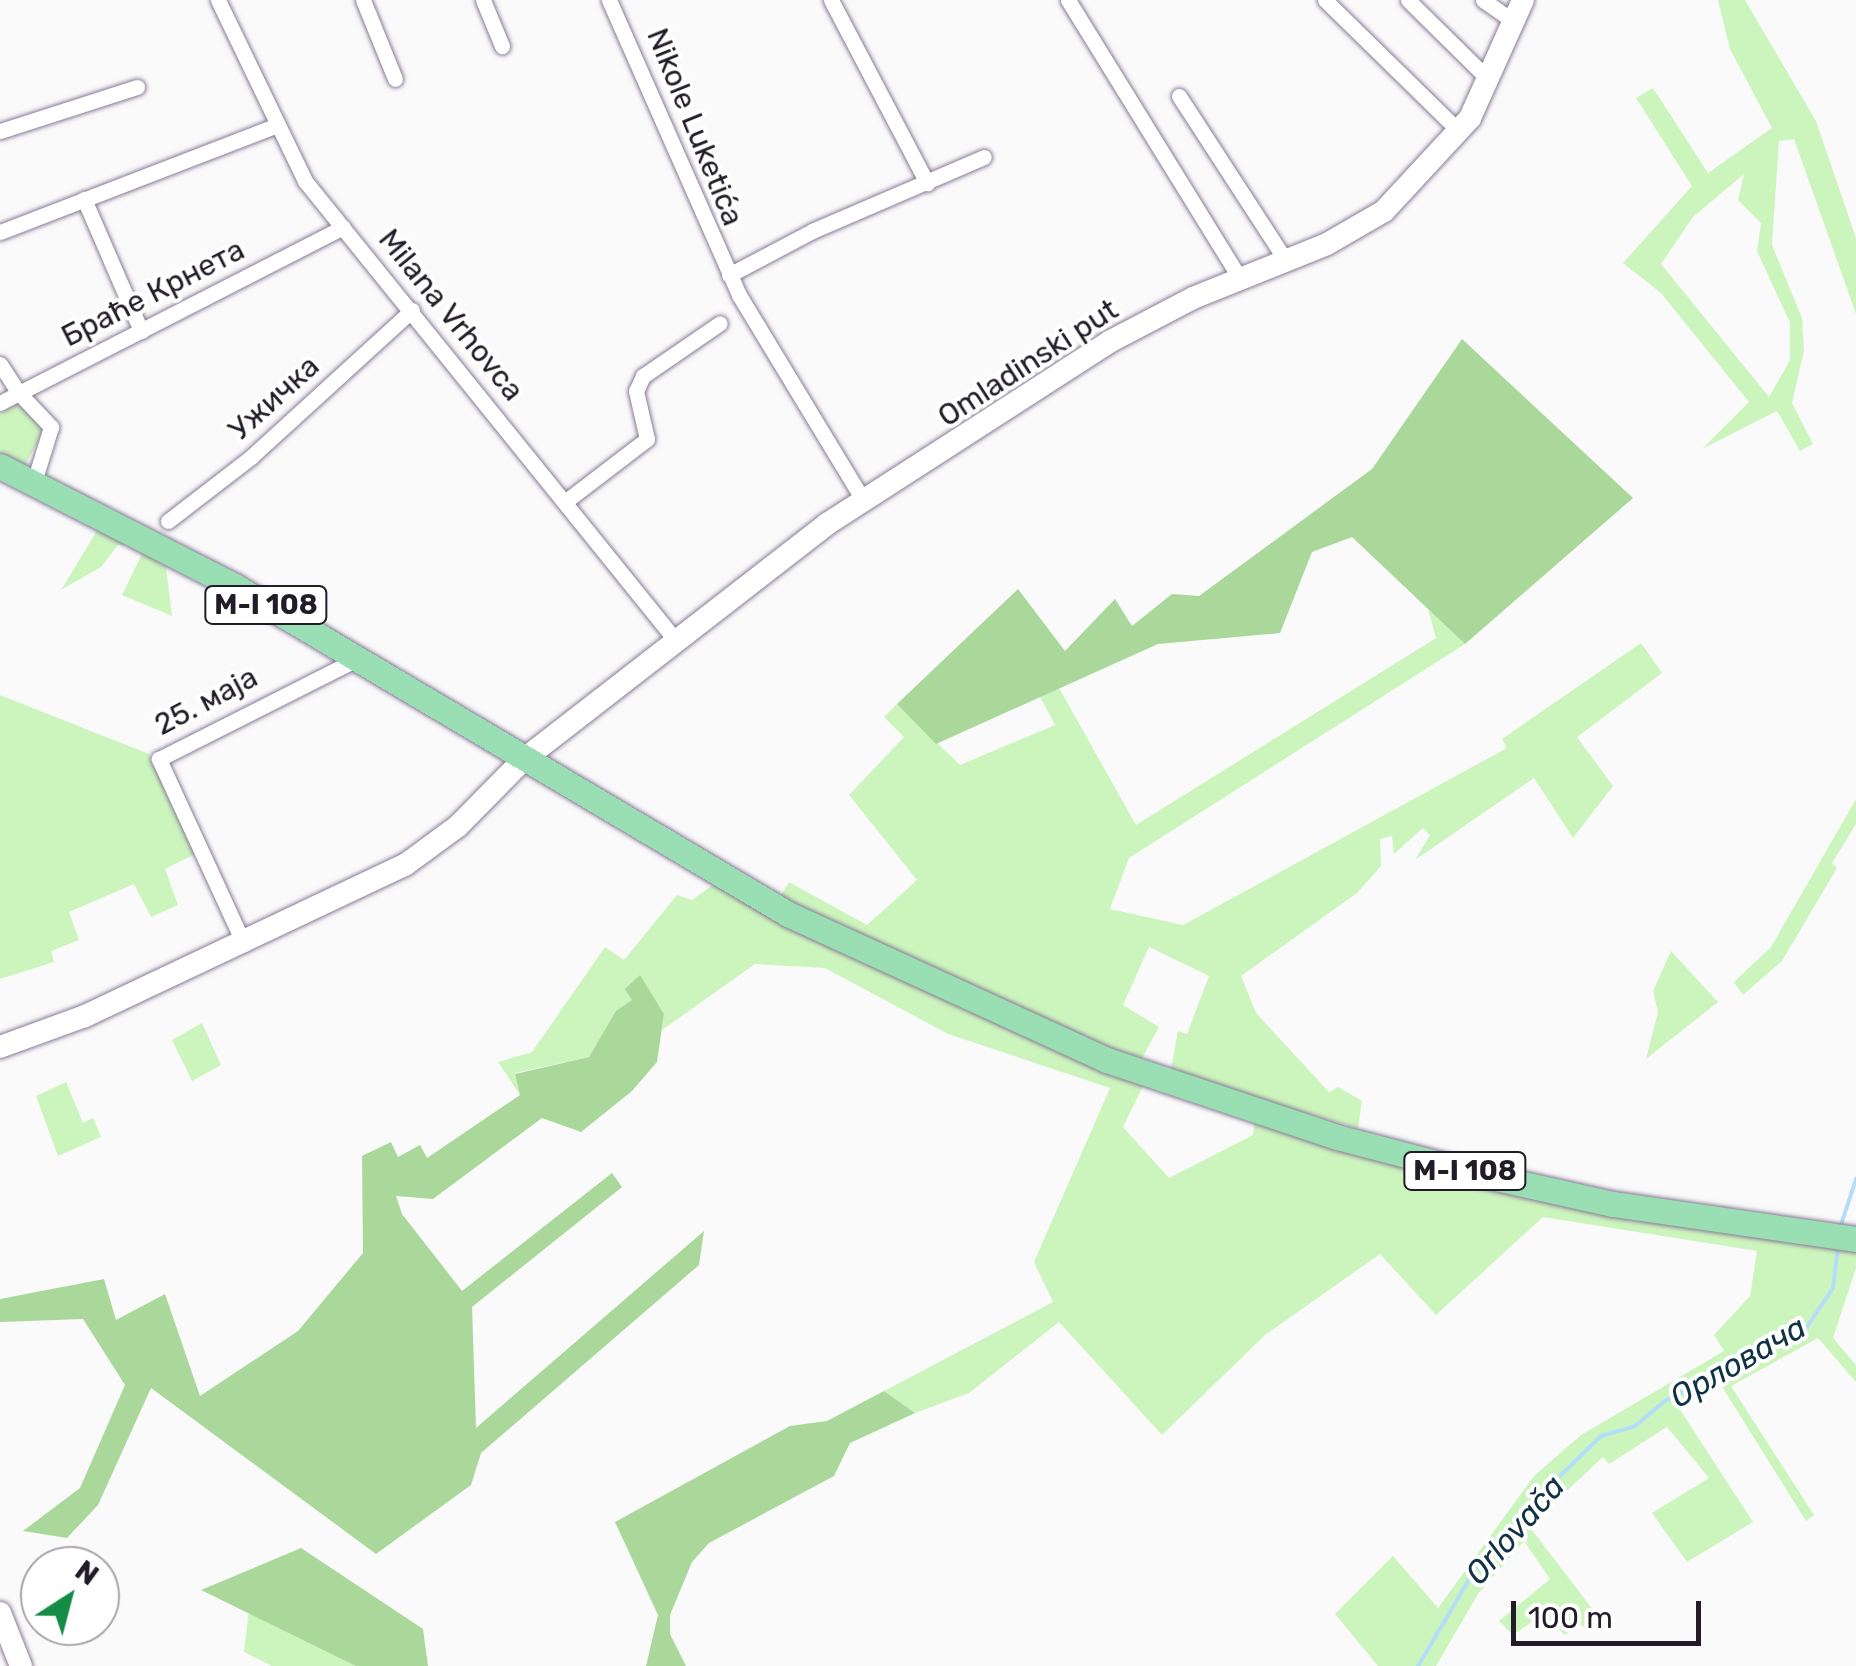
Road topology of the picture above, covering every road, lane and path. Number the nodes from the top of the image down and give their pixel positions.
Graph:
1 (218, 0) edge
2 (364, 0) edge
3 (483, 0) edge
4 (609, 0) edge
5 (831, 0) edge
6 (1068, 0) edge
7 (1324, 0) edge
8 (1408, 0) edge
9 (1483, 0) edge
10 (1518, 10) edge
11 (502, 46) dead end
12 (396, 79) dead end
13 (1488, 79) junction
14 (137, 86) dead end
15 (1179, 96) dead end
16 (274, 126) junction
17 (0, 131) edge
18 (1460, 132) junction
19 (984, 158) dead end
20 (927, 183) junction
21 (84, 199) junction
22 (343, 226) junction
23 (0, 232) edge
24 (1286, 262) junction
25 (728, 275) junction
26 (1240, 279) junction
27 (412, 310) junction
28 (720, 323) dead end
29 (141, 331) junction
30 (0, 364) edge
31 (18, 393) junction
32 (0, 403) edge
33 (0, 466) edge
34 (34, 482) junction
35 (566, 501) junction
36 (865, 503) junction
37 (168, 521) dead end
38 (676, 642) junction
39 (357, 659) junction
40 (523, 760) junction
41 (244, 944) junction
42 (0, 1047) edge
43 (1856, 1239) edge
44 (0, 1613) edge
45 (21, 1664) edge

1 - 16 street, Milana Vrhovca
2 - 12 street
3 - 11 street
4 - 25 street, Nikole Luketića
5 - 20 street
6 - 26 street
7 - 18 street
8 - 13 street
9 - 10 street
10 - 13 street, Omladinski put
13 - 18 street, Omladinski put
14 - 17 street
15 - 24 street
16 - 21 street
16 - 22 street, Milana Vrhovca
18 - 24 street, Omladinski put
19 - 20 street, Nikole Luketića
20 - 25 street, Nikole Luketića
21 - 23 street
21 - 29 street
22 - 27 street, Milana Vrhovca
22 - 29 street, Браће Крнета
24 - 26 street, Omladinski put
25 - 36 street, Nikole Luketića
26 - 36 street, Omladinski put
27 - 35 street, Milana Vrhovca
27 - 37 street, Ужичка
28 - 35 street
29 - 31 street, Браће Крнета
30 - 31 street
31 - 32 street, Браће Крнета
31 - 34 street
33 - 34 main road, M-I 108
34 - 39 main road, M-I 108
35 - 38 street, Milana Vrhovca
36 - 38 street, Omladinski put
38 - 40 street, Omladinski put
39 - 40 main road, M-I 108
39 - 41 street, 25. маја
40 - 41 street
40 - 43 main road, M-I 108
41 - 42 street
44 - 45 street

